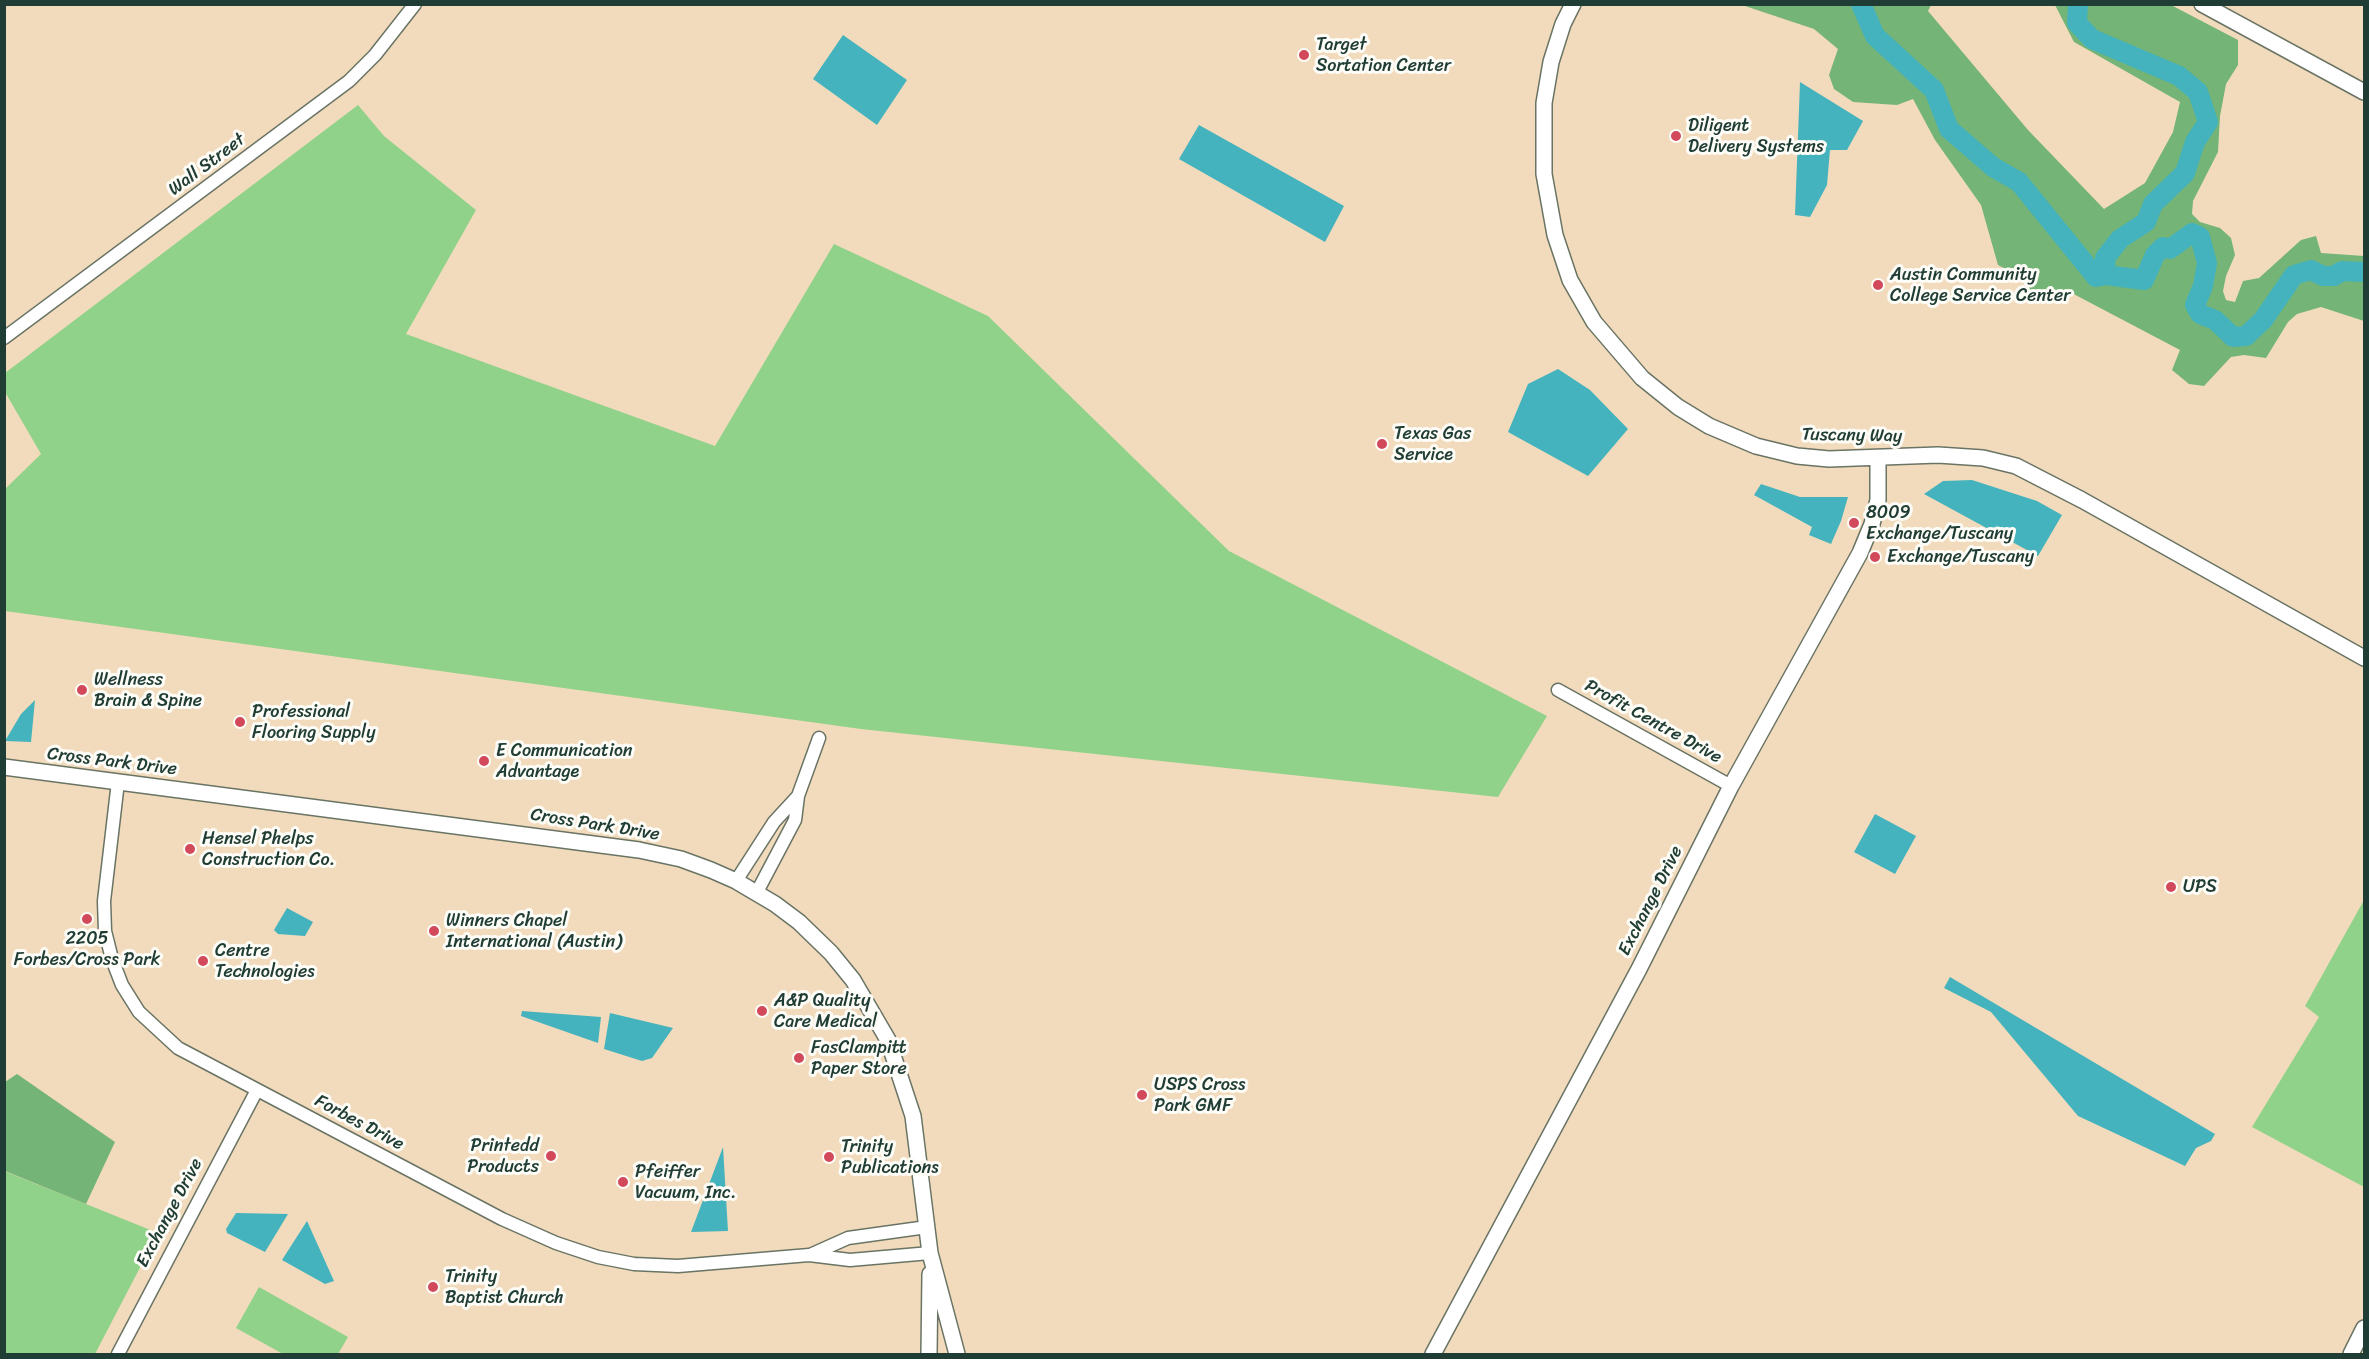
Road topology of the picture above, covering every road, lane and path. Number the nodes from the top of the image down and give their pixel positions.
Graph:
1 (415, 4) edge
2 (1573, 4) edge
3 (2202, 4) edge
4 (2364, 92) edge
5 (4, 338) edge
6 (1878, 458) junction
7 (2364, 658) edge
8 (1558, 690) dead end
9 (819, 738) dead end
10 (4, 767) edge
11 (118, 782) junction
12 (1731, 786) junction
13 (798, 796) junction
14 (736, 881) junction
15 (757, 892) junction
16 (257, 1090) junction
17 (927, 1227) junction
18 (930, 1253) junction
19 (809, 1255) junction
20 (2364, 1328) edge
21 (118, 1354) edge
22 (929, 1354) edge
23 (957, 1354) edge
24 (1433, 1354) edge
25 (2351, 1354) edge

1 - 5 street, Wall Street
2 - 6 street, Tuscany Way
3 - 4 street
6 - 7 street, Tuscany Way
6 - 12 street, Exchange Drive
8 - 12 street, Profit Centre Drive
9 - 13 street
10 - 11 street, Cross Park Drive
11 - 14 street, Cross Park Drive
11 - 16 street, Forbes Drive
12 - 24 street, Exchange Drive
13 - 14 street
13 - 15 street
14 - 15 street, Cross Park Drive
15 - 17 street, Cross Park Drive
16 - 19 street, Forbes Drive
16 - 21 street, Exchange Drive
17 - 18 street, Cross Park Drive
17 - 19 street, Forbes Drive
18 - 19 street, Forbes Drive
18 - 22 street, Cross Park Drive
18 - 23 street, Cross Park Drive
20 - 25 street

